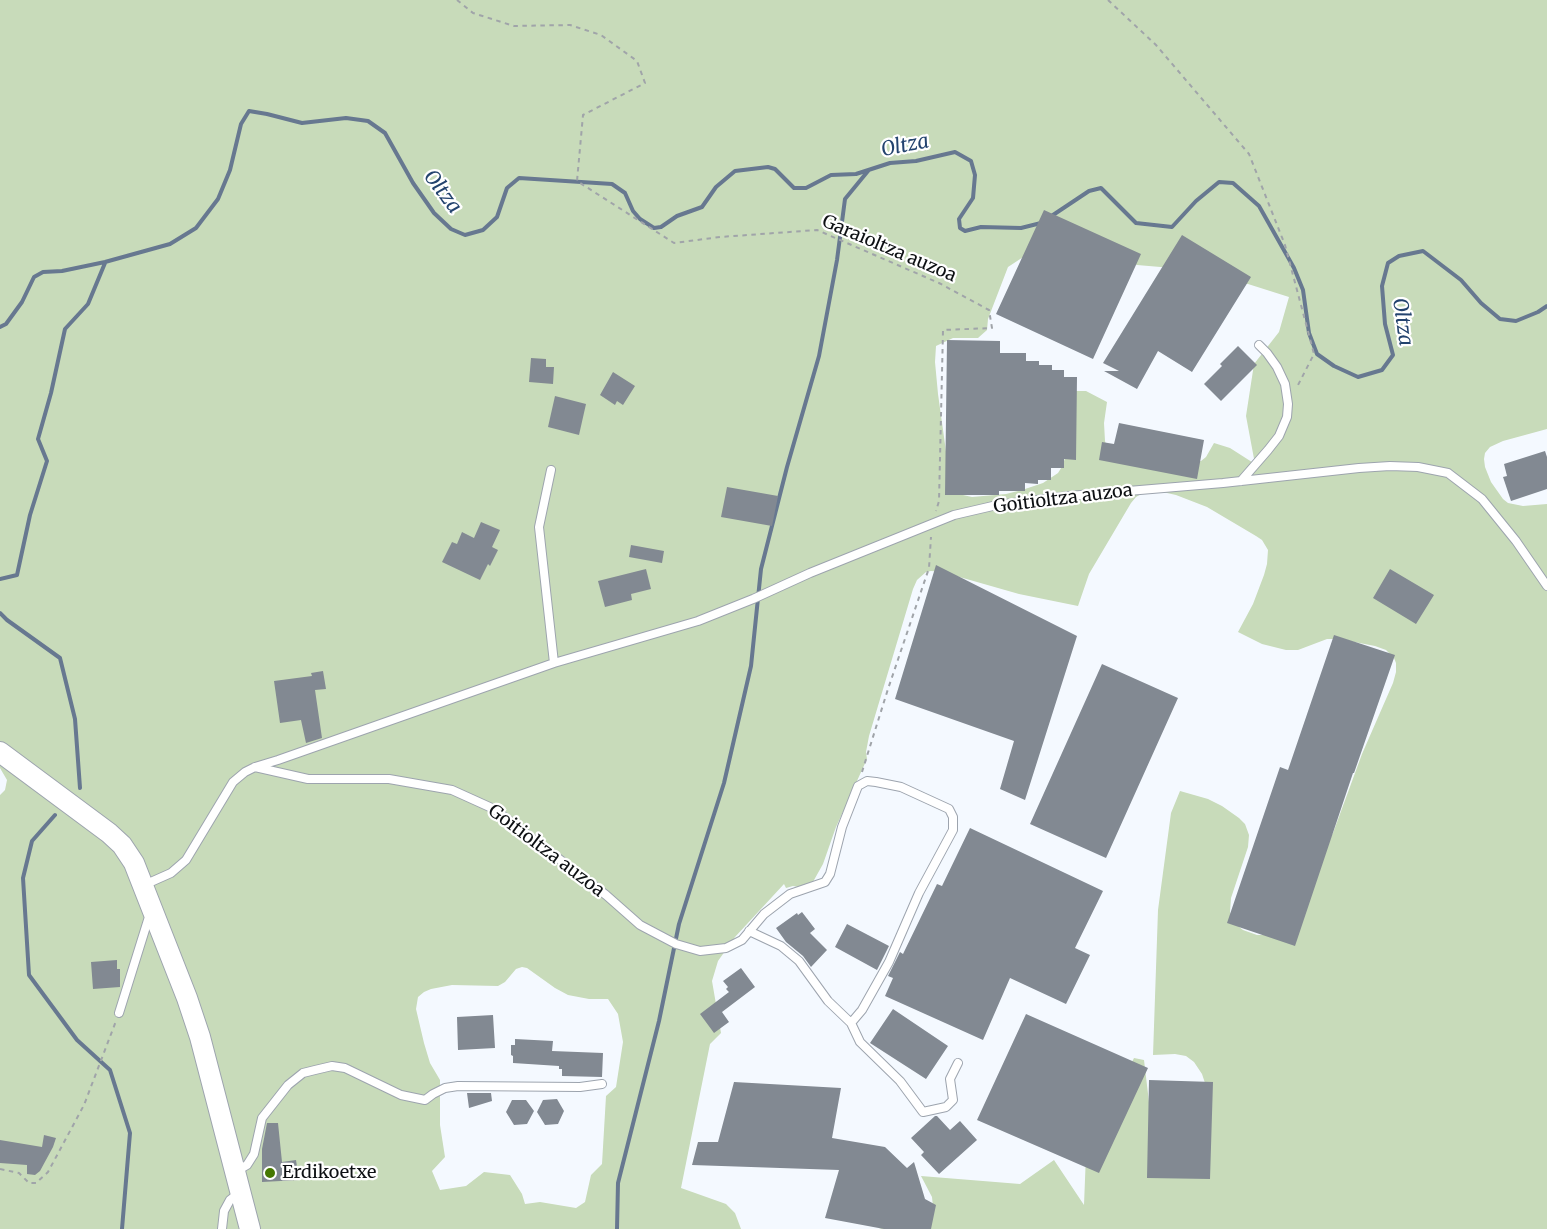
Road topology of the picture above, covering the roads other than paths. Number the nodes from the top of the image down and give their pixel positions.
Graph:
1 (1259, 345) dead end
2 (551, 470) dead end
3 (1241, 481) junction
4 (1547, 586) edge
5 (554, 663) junction
6 (0, 753) edge
7 (255, 767) junction
8 (144, 885) junction
9 (154, 912) junction
10 (749, 932) junction
11 (119, 1013) road end
12 (851, 1023) junction
13 (958, 1063) dead end
14 (602, 1083) dead end
15 (235, 1172) junction
16 (240, 1193) junction
17 (222, 1229) edge
18 (250, 1229) edge

1 - 3 lane
2 - 5 lane
3 - 4 lane, Goitioltza auzoa
3 - 5 lane, Goitioltza auzoa
5 - 7 lane, Goitioltza auzoa
6 - 8 street
7 - 8 lane, Goitioltza auzoa
7 - 10 lane, Goitioltza auzoa
8 - 9 street
9 - 11 lane
9 - 15 street
10 - 12 lane
10 - 12 lane, Goitioltza auzoa
12 - 13 lane
14 - 15 lane
15 - 16 street
16 - 17 lane
16 - 18 street

